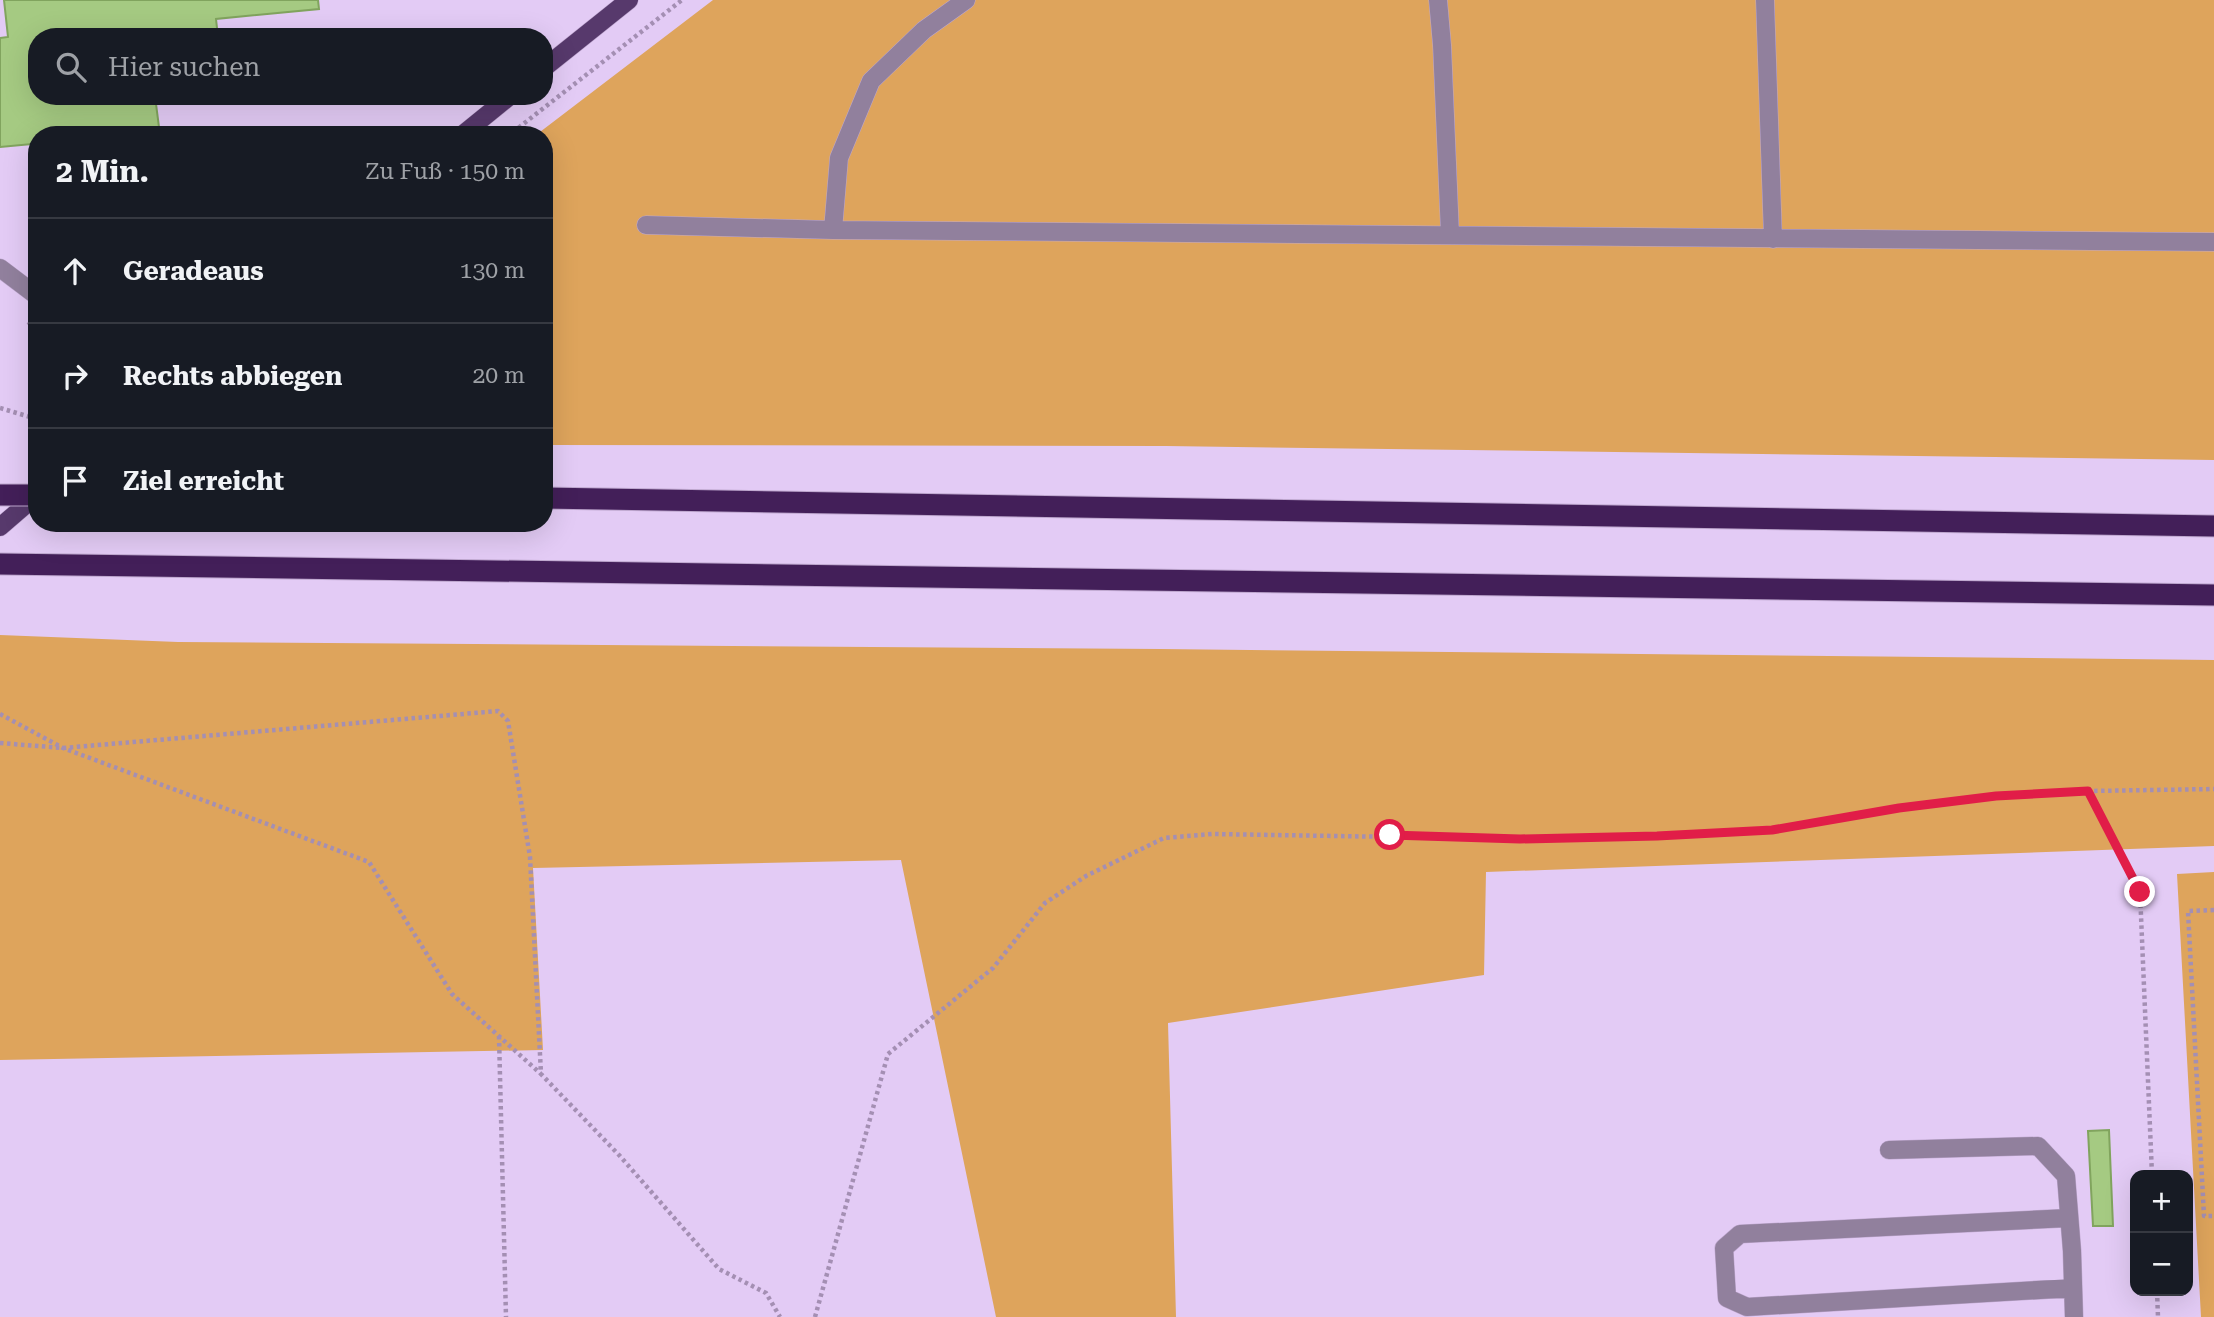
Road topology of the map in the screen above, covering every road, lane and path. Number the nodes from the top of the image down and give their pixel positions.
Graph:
1 (629, 0) edge
2 (682, 0) edge
3 (966, 0) edge
4 (1438, 0) edge
5 (1766, 0) edge
6 (553, 61) edge
7 (553, 101) edge
8 (499, 105) edge
9 (547, 105) edge
10 (473, 126) edge
11 (521, 126) edge
12 (646, 225) dead end
13 (833, 230) junction
14 (1450, 234) junction
15 (1773, 239) junction
16 (2214, 242) edge
17 (0, 268) edge
18 (28, 289) edge
19 (0, 408) edge
20 (28, 416) edge
21 (0, 495) edge
22 (28, 495) edge
23 (553, 498) edge
24 (28, 503) edge
25 (2214, 526) edge
26 (0, 527) edge
27 (0, 564) edge
28 (2214, 595) edge
29 (0, 714) edge
30 (0, 743) edge
31 (64, 748) junction
32 (2214, 789) edge
33 (2088, 791) junction
34 (2214, 910) edge
35 (499, 1036) junction
36 (541, 1074) junction
37 (1889, 1150) dead end
38 (2152, 1170) edge
39 (2214, 1216) edge
40 (2069, 1218) junction
41 (2073, 1288) junction
42 (2157, 1296) edge
43 (1746, 1312) edge
44 (506, 1317) edge
45 (780, 1317) edge
46 (815, 1317) edge
47 (2074, 1317) edge
48 (2158, 1317) edge

1 - 6 main road
2 - 7 path
3 - 13 street
4 - 14 street
5 - 15 street
8 - 10 main road
9 - 11 path
12 - 13 street
13 - 14 street
14 - 15 street
15 - 16 street
17 - 18 street
19 - 20 path
21 - 22 highway, bridge
23 - 25 highway
24 - 26 main road
27 - 28 highway
29 - 31 path
30 - 31 path
31 - 35 path
31 - 36 path
32 - 33 path
33 - 38 path
33 - 46 path
34 - 39 path
35 - 36 path
35 - 44 path
36 - 45 path
37 - 40 street
40 - 41 street
40 - 43 street
41 - 43 street
41 - 47 street
42 - 48 path

